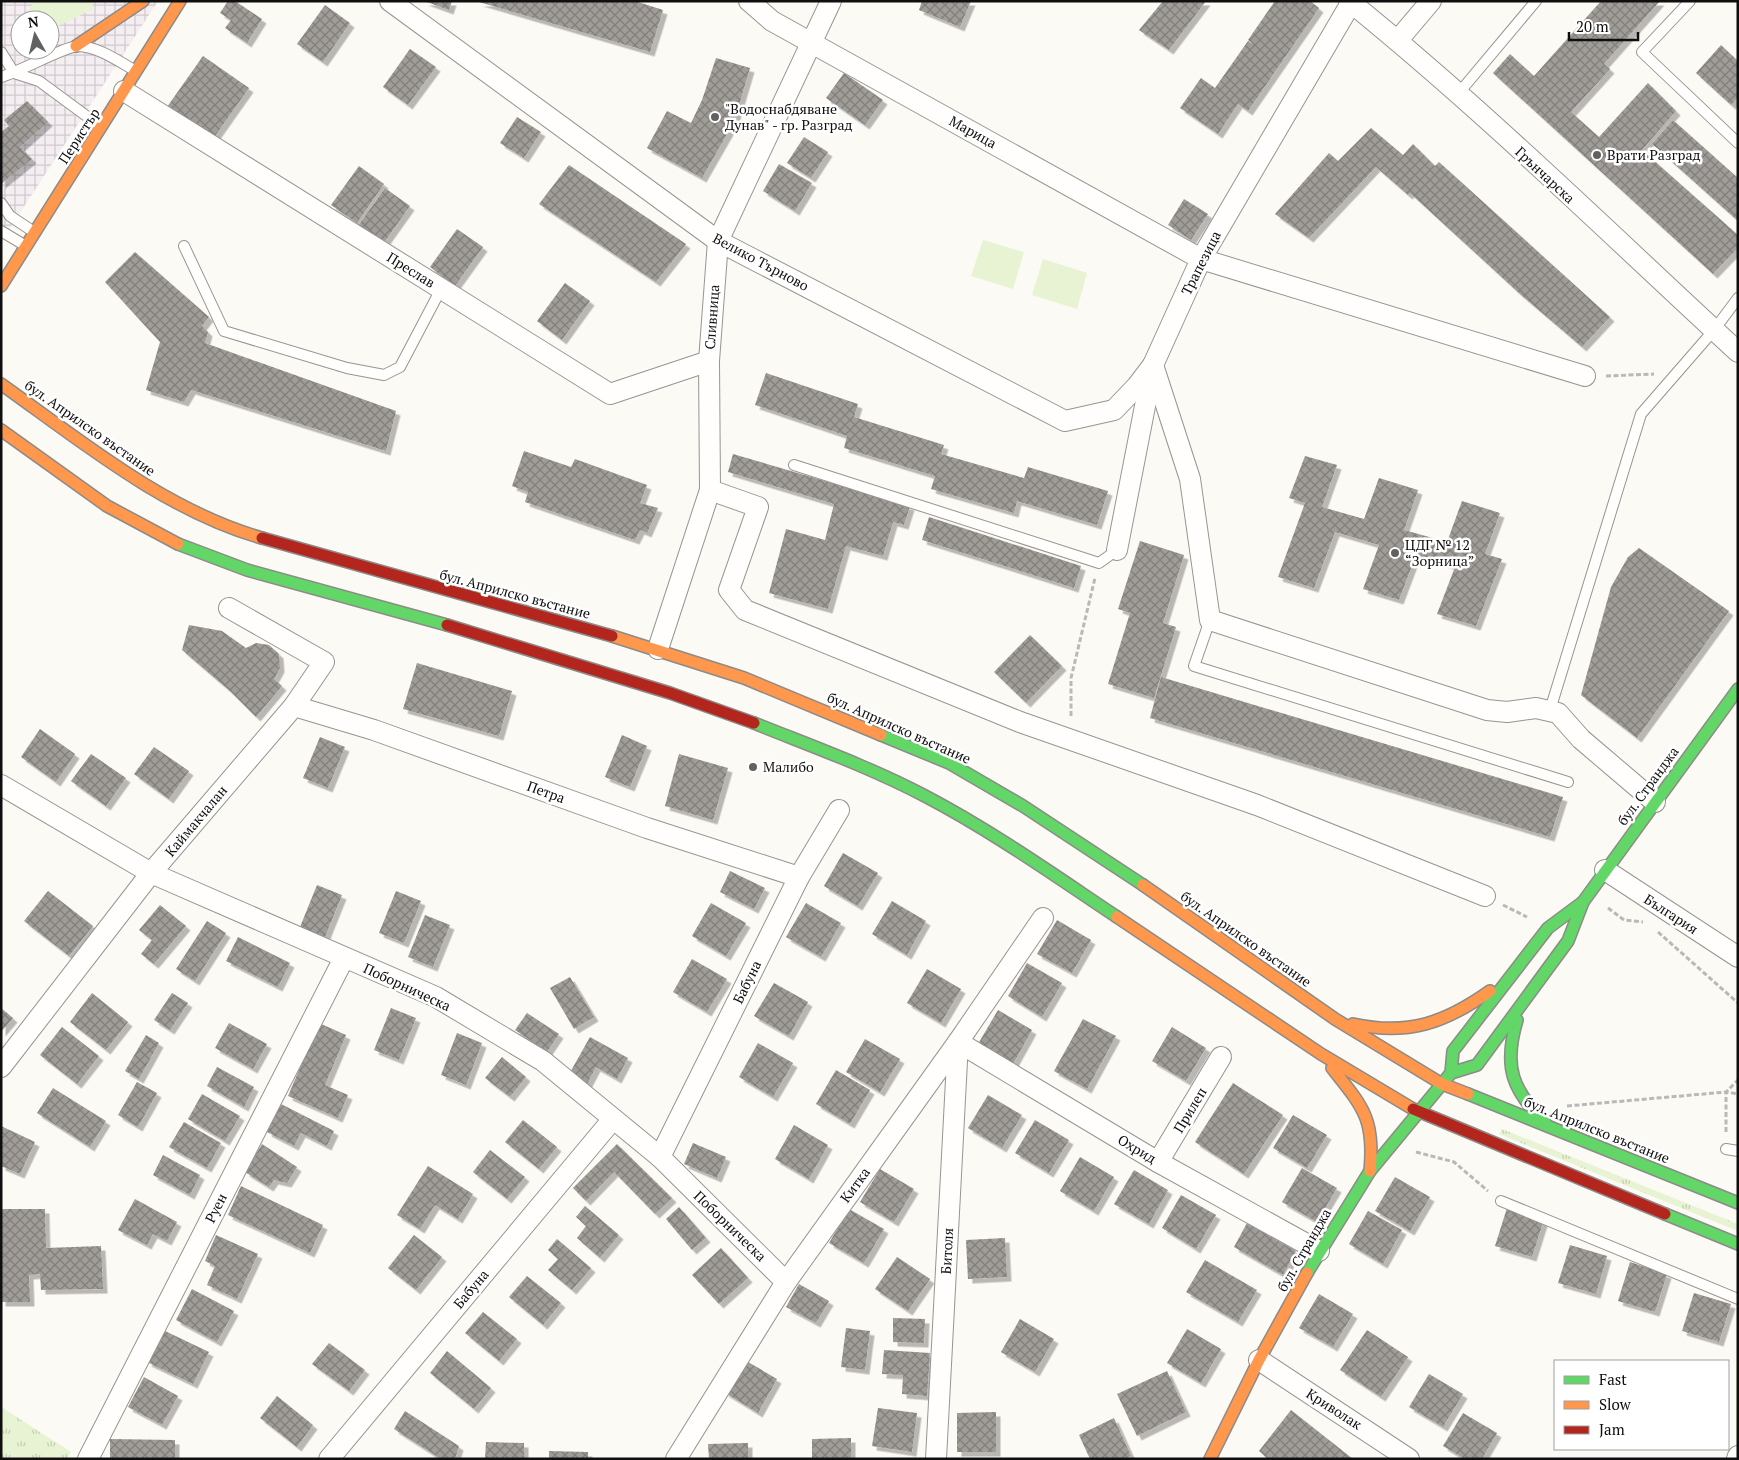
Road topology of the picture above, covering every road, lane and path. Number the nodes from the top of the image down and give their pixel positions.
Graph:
1 (143, 1) edge
2 (180, 1) edge
3 (390, 1) edge
4 (749, 1) edge
5 (831, 1) edge
6 (1431, 1) edge
7 (1536, 1) edge
8 (1690, 1) edge
9 (1350, 2) edge
10 (1398, 40) junction
11 (812, 43) junction
12 (76, 46) junction
13 (1, 52) edge
14 (136, 71) junction
15 (14, 73) junction
16 (1, 77) edge
17 (124, 91) junction
18 (1458, 94) junction
19 (102, 128) junction
20 (1738, 143) edge
21 (1, 203) edge
22 (1, 231) edge
23 (35, 233) junction
24 (718, 241) junction
25 (27, 246) junction
26 (184, 246) dead end
27 (1200, 259) junction
28 (1, 286) edge
29 (441, 289) junction
30 (1738, 298) edge
31 (1714, 330) junction
32 (1738, 352) edge
33 (709, 361) junction
34 (1153, 365) junction
35 (1678, 373) junction
36 (1585, 376) joint
37 (1, 384) edge
38 (1, 430) edge
39 (794, 465) dead end
40 (710, 490) junction
41 (1117, 550) joint
42 (1099, 563) junction
43 (229, 608) dead end
44 (1210, 620) junction
45 (658, 649) junction
46 (1738, 689) edge
47 (294, 706) junction
48 (1550, 710) junction
49 (1071, 739) junction
50 (1568, 782) dead end
51 (1, 785) edge
52 (1655, 802) junction
53 (839, 810) dead end
54 (151, 873) junction
55 (1613, 875) junction
56 (799, 878) junction
57 (1485, 896) joint
58 (1583, 902) junction
59 (1043, 918) dead end
60 (1646, 922) dead end
61 (1548, 928) junction
62 (1653, 928) dead end
63 (1738, 957) edge
64 (344, 958) junction
65 (1509, 976) junction
66 (1738, 1003) edge
67 (1521, 1008) junction
68 (1334, 1019) junction
69 (958, 1042) junction
70 (1321, 1054) junction
71 (1221, 1058) dead end
72 (1, 1067) edge
73 (1451, 1074) junction
74 (1738, 1080) edge
75 (1442, 1084) junction
76 (1726, 1092) junction
77 (1738, 1094) edge
78 (1573, 1110) dead end
79 (1418, 1112) junction
80 (613, 1119) junction
81 (1551, 1128) junction
82 (1726, 1149) dead end
83 (1738, 1151) edge
84 (660, 1157) junction
85 (1158, 1162) junction
86 (1454, 1162) dead end
87 (1370, 1171) junction
88 (1501, 1201) joint
89 (1738, 1204) edge
90 (1738, 1244) edge
91 (1319, 1251) junction
92 (786, 1282) junction
93 (1738, 1299) edge
94 (1259, 1360) junction
95 (88, 1459) edge
96 (329, 1459) edge
97 (676, 1459) edge
98 (936, 1459) edge
99 (1210, 1459) edge
100 (1409, 1459) edge

1 - 12 street
2 - 14 street, Перистър
3 - 24 street, Велико Търново
4 - 11 street, Марица
5 - 11 street, Сливница
6 - 10 street
7 - 18 lane
8 - 20 lane
9 - 10 street, Грънчарска
9 - 27 street, Трапезица
10 - 18 street, Грънчарска
11 - 24 street, Сливница
11 - 27 street, Марица
12 - 14 lane
12 - 15 lane
13 - 15 lane
14 - 17 street, Перистър
15 - 16 lane
15 - 19 lane
17 - 19 street, Перистър
17 - 29 street, Преслав
18 - 31 street, Грънчарска
19 - 23 street, Перистър
21 - 23 lane
22 - 25 lane
23 - 25 street, Перистър
24 - 33 street, Сливница
24 - 34 street, Велико Търново
25 - 28 street, Перистър
26 - 29 lane
27 - 34 street, Трапезица
27 - 36 street, Марица
29 - 33 street, Преслав
30 - 31 lane
31 - 32 street, Грънчарска
31 - 35 lane
33 - 40 street, Сливница
34 - 41 street, Трапезица
34 - 44 street
35 - 36 path
35 - 48 lane
37 - 45 street, бул. Априлско въстание
38 - 70 street
39 - 42 lane
40 - 45 street, Сливница
40 - 49 street
41 - 42 lane
42 - 49 path
43 - 47 street, Каймакчалан
44 - 48 street
44 - 50 lane
45 - 68 street, бул. Априлско въстание
46 - 52 street, бул. Странджа
47 - 54 street, Каймакчалан
47 - 56 street, Петра
48 - 52 street
49 - 57 street
51 - 54 street, Поборническа
52 - 55 street, бул. Странджа
53 - 56 street, Бабуна
54 - 64 street, Поборническа
54 - 72 street, Каймакчалан
55 - 58 street, бул. Странджа
55 - 60 path
55 - 63 street, България
56 - 84 street, Бабуна
57 - 61 path
58 - 61 street, бул. Странджа
58 - 67 street, бул. Странджа
59 - 69 street, Китка
61 - 65 street, бул. Странджа
62 - 66 path
64 - 80 street, Поборническа
64 - 95 street, Руен
65 - 68 street
65 - 73 street, бул. Странджа
67 - 73 street, бул. Странджа
67 - 81 street
68 - 75 street, бул. Априлско въстание
69 - 85 street, Охрид
69 - 92 street, Китка
69 - 98 street, Битоля
70 - 79 street
70 - 87 street
71 - 85 street, Прилеп
73 - 75 street, бул. Странджа
74 - 76 path
75 - 79 street, бул. Странджа
75 - 81 street, бул. Априлско въстание
76 - 77 path
76 - 78 path
79 - 87 street, бул. Странджа
79 - 90 street
80 - 84 street, Поборническа
80 - 96 street, Бабуна
81 - 89 street, бул. Априлско въстание
82 - 83 lane
84 - 92 street, Поборническа
85 - 91 street, Охрид
86 - 88 path
87 - 91 street, бул. Странджа
88 - 93 lane
91 - 94 street, бул. Странджа
92 - 97 street, Китка
94 - 99 street, бул. Странджа
94 - 100 street, Криволак

